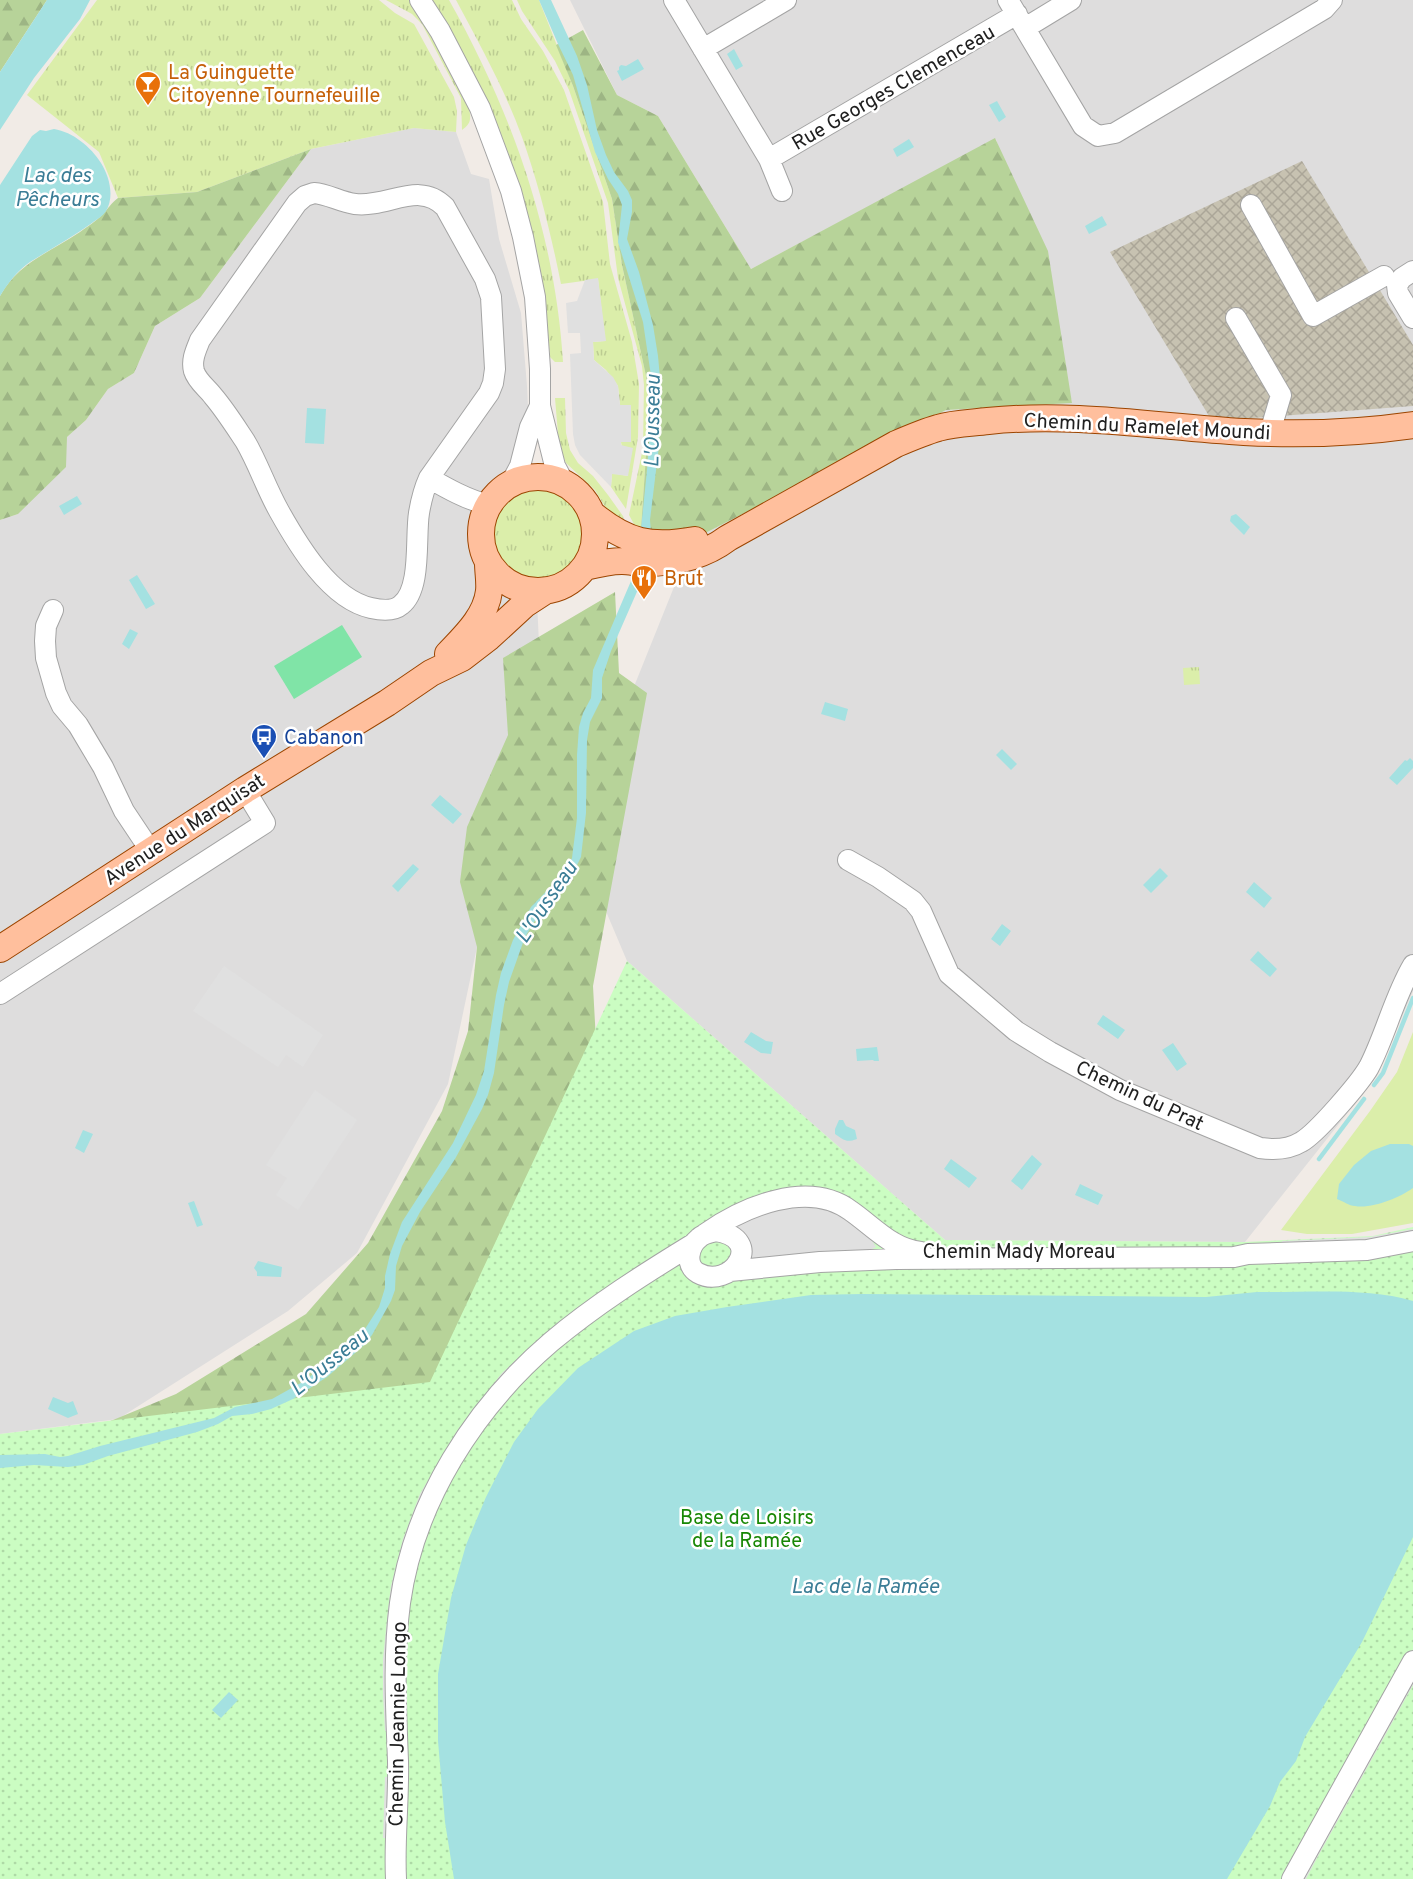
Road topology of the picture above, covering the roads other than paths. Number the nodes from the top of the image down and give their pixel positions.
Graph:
1 (420, 0) edge
2 (674, 0) edge
3 (786, 0) edge
4 (1071, 0) edge
5 (1332, 0) edge
6 (1017, 14) edge
7 (703, 49) junction
8 (769, 159) junction
9 (782, 191) dead end
10 (1251, 205) dead end
11 (1398, 277) edge
12 (1236, 318) dead end
13 (1413, 318) edge
14 (540, 406) junction
15 (1413, 425) edge
16 (1270, 432) junction
17 (429, 478) junction
18 (511, 483) junction
19 (564, 483) junction
20 (488, 506) junction
21 (592, 514) junction
22 (641, 552) junction
23 (488, 563) junction
24 (585, 567) junction
25 (545, 591) junction
26 (53, 610) dead end
27 (431, 673) junction
28 (245, 790) junction
29 (150, 850) junction
30 (848, 860) dead end
31 (0, 949) edge
32 (1413, 965) edge
33 (0, 994) edge
34 (699, 1239) junction
35 (1413, 1241) edge
36 (1248, 1254) junction
37 (730, 1271) junction
38 (650, 1272) junction
39 (701, 1274) junction
40 (1413, 1661) edge
41 (396, 1879) edge
42 (1292, 1879) edge

1 - 14 street
2 - 7 street, Rue Georges Clemenceau
3 - 7 street
4 - 6 street, Rue Georges Clemenceau
5 - 6 street
6 - 8 street, Rue Georges Clemenceau
7 - 8 street, Rue Georges Clemenceau
8 - 9 street, Rue Georges Clemenceau
10 - 11 street
11 - 13 street
12 - 16 street
14 - 18 street
14 - 19 street
15 - 16 main road, Chemin du Ramelet Moundi
16 - 22 main road, Chemin du Ramelet Moundi
17 - 17 street
17 - 20 street
18 - 19 main road
18 - 20 main road
19 - 21 main road
20 - 23 main road
21 - 22 main road, Chemin du Ramelet Moundi
21 - 24 main road
22 - 24 main road, Chemin du Ramelet Moundi
23 - 25 main road
23 - 27 main road, Avenue du Marquisat
24 - 25 main road
25 - 27 main road, Avenue du Marquisat
26 - 29 street
27 - 28 main road, Avenue du Marquisat
28 - 29 main road, Avenue du Marquisat
28 - 33 street
29 - 31 main road, Avenue du Marquisat
30 - 32 street, Chemin du Prat
34 - 36 street, Chemin Mady Moreau
34 - 37 street
34 - 38 street, Chemin Jeannie Longo
34 - 39 street
35 - 36 street, Chemin Mady Moreau
36 - 37 street, Chemin Mady Moreau
37 - 39 street
38 - 39 street
38 - 41 street, Chemin Jeannie Longo
40 - 42 street

